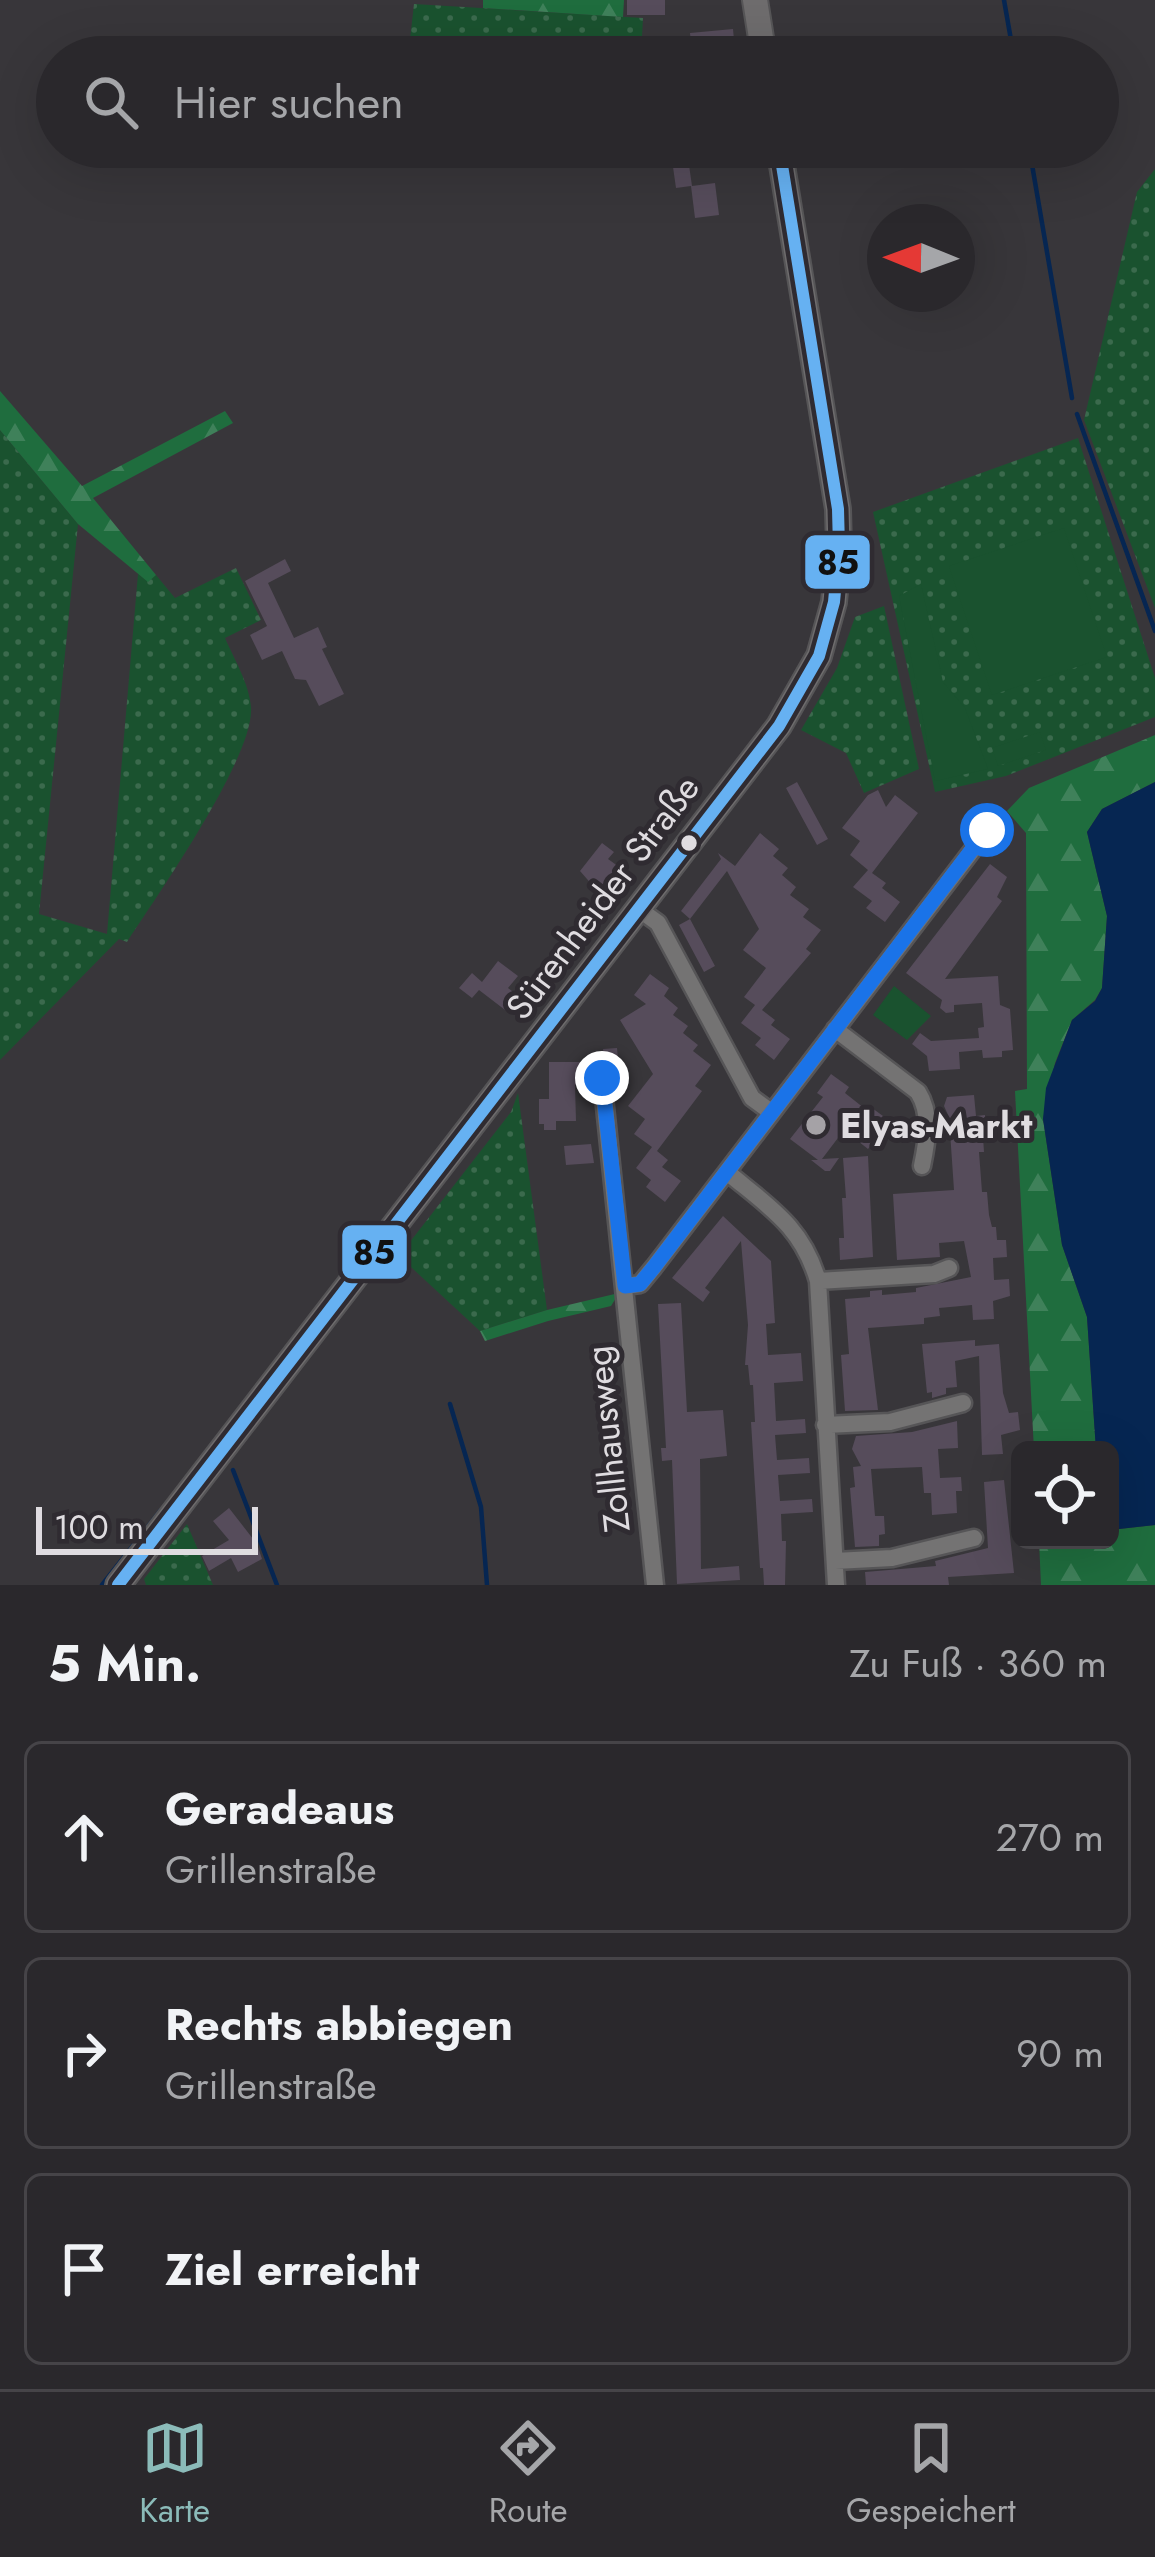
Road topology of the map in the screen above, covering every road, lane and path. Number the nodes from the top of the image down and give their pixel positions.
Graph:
1 (755, 0) edge
2 (761, 36) edge
3 (782, 168) edge
4 (987, 830) dead end
5 (640, 910) junction
6 (835, 1028) junction
7 (602, 1078) dead end
8 (771, 1112) junction
9 (922, 1166) dead end
10 (727, 1172) junction
11 (950, 1268) dead end
12 (818, 1281) junction
13 (625, 1286) junction
14 (963, 1403) dead end
15 (825, 1426) junction
16 (974, 1538) dead end
17 (835, 1562) junction
18 (118, 1585) edge
19 (655, 1585) edge
20 (836, 1585) edge

1 - 2 main road
3 - 5 main road, Sürenheider Straße
4 - 6 street
5 - 8 street
5 - 18 main road, Sürenheider Straße
6 - 8 street
6 - 9 street
7 - 13 street, Zollhausweg
8 - 10 street
10 - 12 street
10 - 13 street
11 - 12 street
12 - 15 street
13 - 19 street, Zollhausweg
14 - 15 street
15 - 17 street
16 - 17 street
17 - 20 street

